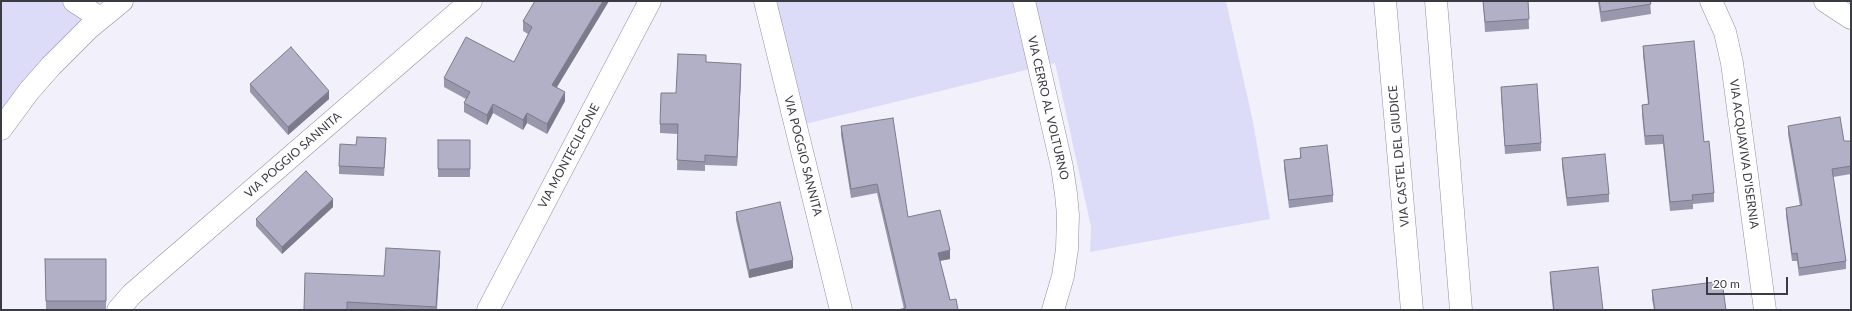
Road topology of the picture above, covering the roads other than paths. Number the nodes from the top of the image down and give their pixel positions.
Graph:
1 (74, 1) edge
2 (122, 1) edge
3 (471, 1) edge
4 (650, 1) edge
5 (765, 1) edge
6 (1024, 1) edge
7 (1386, 1) edge
8 (1436, 1) edge
9 (1711, 1) edge
10 (1825, 1) edge
11 (99, 9) edge
12 (1851, 18) edge
13 (1, 129) edge
14 (118, 310) edge
15 (488, 310) edge
16 (842, 310) edge
17 (1053, 310) edge
18 (1412, 310) edge
19 (1461, 310) edge
20 (1765, 310) edge

1 - 11 street
2 - 11 street
3 - 14 street, VIA POGGIO SANNITA
4 - 15 street, VIA MONTECILFONE
5 - 16 street, VIA POGGIO SANNITA
6 - 17 street, VIA CERRO AL VOLTURNO
7 - 18 street, VIA CASTEL DEL GIUDICE
8 - 19 street
9 - 20 street, VIA ACQUAVIVA D'ISERNIA
10 - 12 street
11 - 13 street

